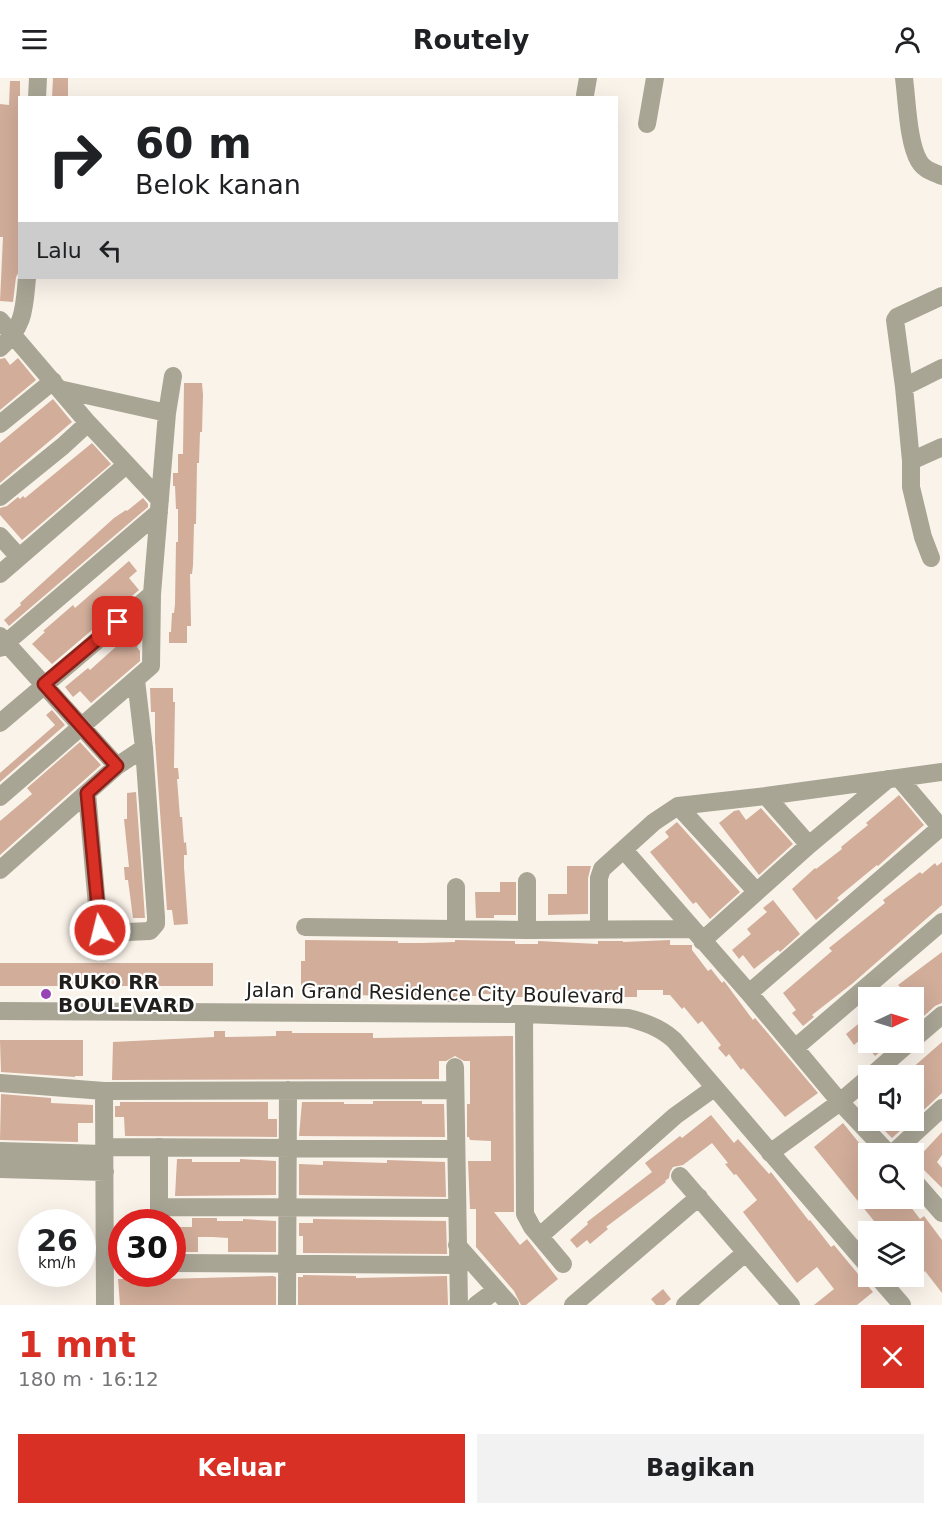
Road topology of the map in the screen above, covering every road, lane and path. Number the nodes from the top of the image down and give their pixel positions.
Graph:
1 (38, 78) edge
2 (655, 78) edge
3 (904, 78) edge
4 (37, 96) edge
5 (647, 124) dead end
6 (942, 176) edge
7 (27, 279) edge
8 (942, 296) edge
9 (0, 320) edge
10 (7, 342) edge
11 (942, 368) edge
12 (173, 376) dead end
13 (56, 385) junction
14 (904, 387) junction
15 (166, 413) junction
16 (88, 423) junction
17 (0, 424) edge
18 (942, 447) edge
19 (911, 461) junction
20 (126, 465) junction
21 (0, 497) edge
22 (159, 506) junction
23 (0, 536) edge
24 (19, 557) junction
25 (932, 558) dead end
26 (0, 574) edge
27 (152, 594) junction
28 (2, 642) edge
29 (136, 680) junction
30 (44, 684) junction
31 (0, 723) edge
32 (80, 726) junction
33 (144, 748) junction
34 (117, 766) junction
35 (942, 772) edge
36 (894, 779) junction
37 (87, 793) junction
38 (766, 796) junction
39 (0, 797) edge
40 (678, 806) junction
41 (941, 828) edge
42 (809, 845) junction
43 (624, 850) junction
44 (0, 870) edge
45 (527, 881) dead end
46 (456, 887) dead end
47 (756, 891) junction
48 (942, 922) edge
49 (305, 927) dead end
50 (456, 929) junction
51 (599, 929) junction
52 (527, 930) junction
53 (696, 935) junction
54 (749, 993) junction
55 (0, 1011) edge
56 (524, 1014) junction
57 (942, 1015) edge
58 (924, 1031) edge
59 (795, 1048) junction
60 (897, 1053) edge
61 (884, 1065) edge
62 (455, 1067) dead end
63 (0, 1083) edge
64 (858, 1087) edge
65 (714, 1088) junction
66 (288, 1090) junction
67 (455, 1090) junction
68 (104, 1091) junction
69 (840, 1102) junction
70 (942, 1108) edge
71 (879, 1143) edge
72 (902, 1143) edge
73 (159, 1147) junction
74 (288, 1149) junction
75 (455, 1149) junction
76 (0, 1151) edge
77 (770, 1152) junction
78 (104, 1158) junction
79 (0, 1169) edge
80 (680, 1176) dead end
81 (924, 1191) edge
82 (699, 1197) junction
83 (288, 1207) junction
84 (940, 1207) edge
85 (456, 1208) junction
86 (108, 1209) edge
87 (159, 1209) edge
88 (186, 1213) edge
89 (540, 1236) junction
90 (458, 1245) junction
91 (745, 1252) junction
92 (858, 1254) edge
93 (186, 1263) edge
94 (288, 1263) junction
95 (563, 1264) dead end
96 (457, 1265) junction
97 (108, 1287) edge
98 (884, 1287) edge
99 (496, 1290) junction
100 (894, 1302) edge
101 (105, 1305) edge
102 (287, 1305) edge
103 (459, 1305) edge
104 (476, 1305) edge
105 (510, 1305) edge
106 (573, 1305) edge
107 (685, 1305) edge
108 (791, 1305) edge

1 - 4 street
2 - 5 street
3 - 6 street
7 - 10 street
8 - 14 street
9 - 10 street
10 - 13 street
11 - 14 street
12 - 15 street
13 - 15 street
13 - 16 street
13 - 17 street
14 - 19 street
15 - 22 street
16 - 20 street
16 - 21 street
18 - 19 street
19 - 25 street
20 - 22 street
20 - 24 street
22 - 27 street
22 - 28 street
23 - 24 street
24 - 26 street
27 - 29 street
27 - 30 street
28 - 30 street
29 - 32 street
29 - 33 street
30 - 31 street
30 - 32 street
32 - 34 street
32 - 39 street
33 - 34 street
33 - 37 street
34 - 37 street
35 - 36 street
36 - 38 street
36 - 41 street
36 - 42 street
37 - 44 street
38 - 40 street
38 - 42 street
40 - 43 street
40 - 47 street
41 - 54 street
42 - 47 street
43 - 51 street
43 - 53 street
45 - 52 street
46 - 50 street
47 - 53 street
48 - 59 street
49 - 50 street
50 - 52 street
51 - 52 street
51 - 53 street
53 - 54 street
54 - 59 street
55 - 56 street, Jalan Grand Residence City Boulevard
56 - 65 street, Jalan Grand Residence City Boulevard
56 - 89 street
57 - 58 street
59 - 69 street
60 - 61 street
62 - 67 street
63 - 68 street
64 - 69 street
65 - 77 street, Jalan Grand Residence City Boulevard
65 - 89 street
66 - 67 street
66 - 68 street
66 - 74 street
67 - 75 street
68 - 78 street
69 - 71 street
69 - 77 street
70 - 72 street
73 - 74 street
73 - 78 street
73 - 87 street
74 - 75 street
74 - 83 street
75 - 85 street
76 - 78 street
77 - 92 street, Jalan Grand Residence City Boulevard
78 - 79 street
78 - 86 street
80 - 82 street
81 - 84 street
82 - 91 street
82 - 106 street
83 - 85 street
83 - 88 street
83 - 94 street
85 - 90 street
89 - 95 street
90 - 96 street
90 - 99 street
91 - 107 street
91 - 108 street
93 - 94 street
94 - 96 street
94 - 102 street
96 - 103 street
97 - 101 street
98 - 100 street
99 - 104 street
99 - 105 street

